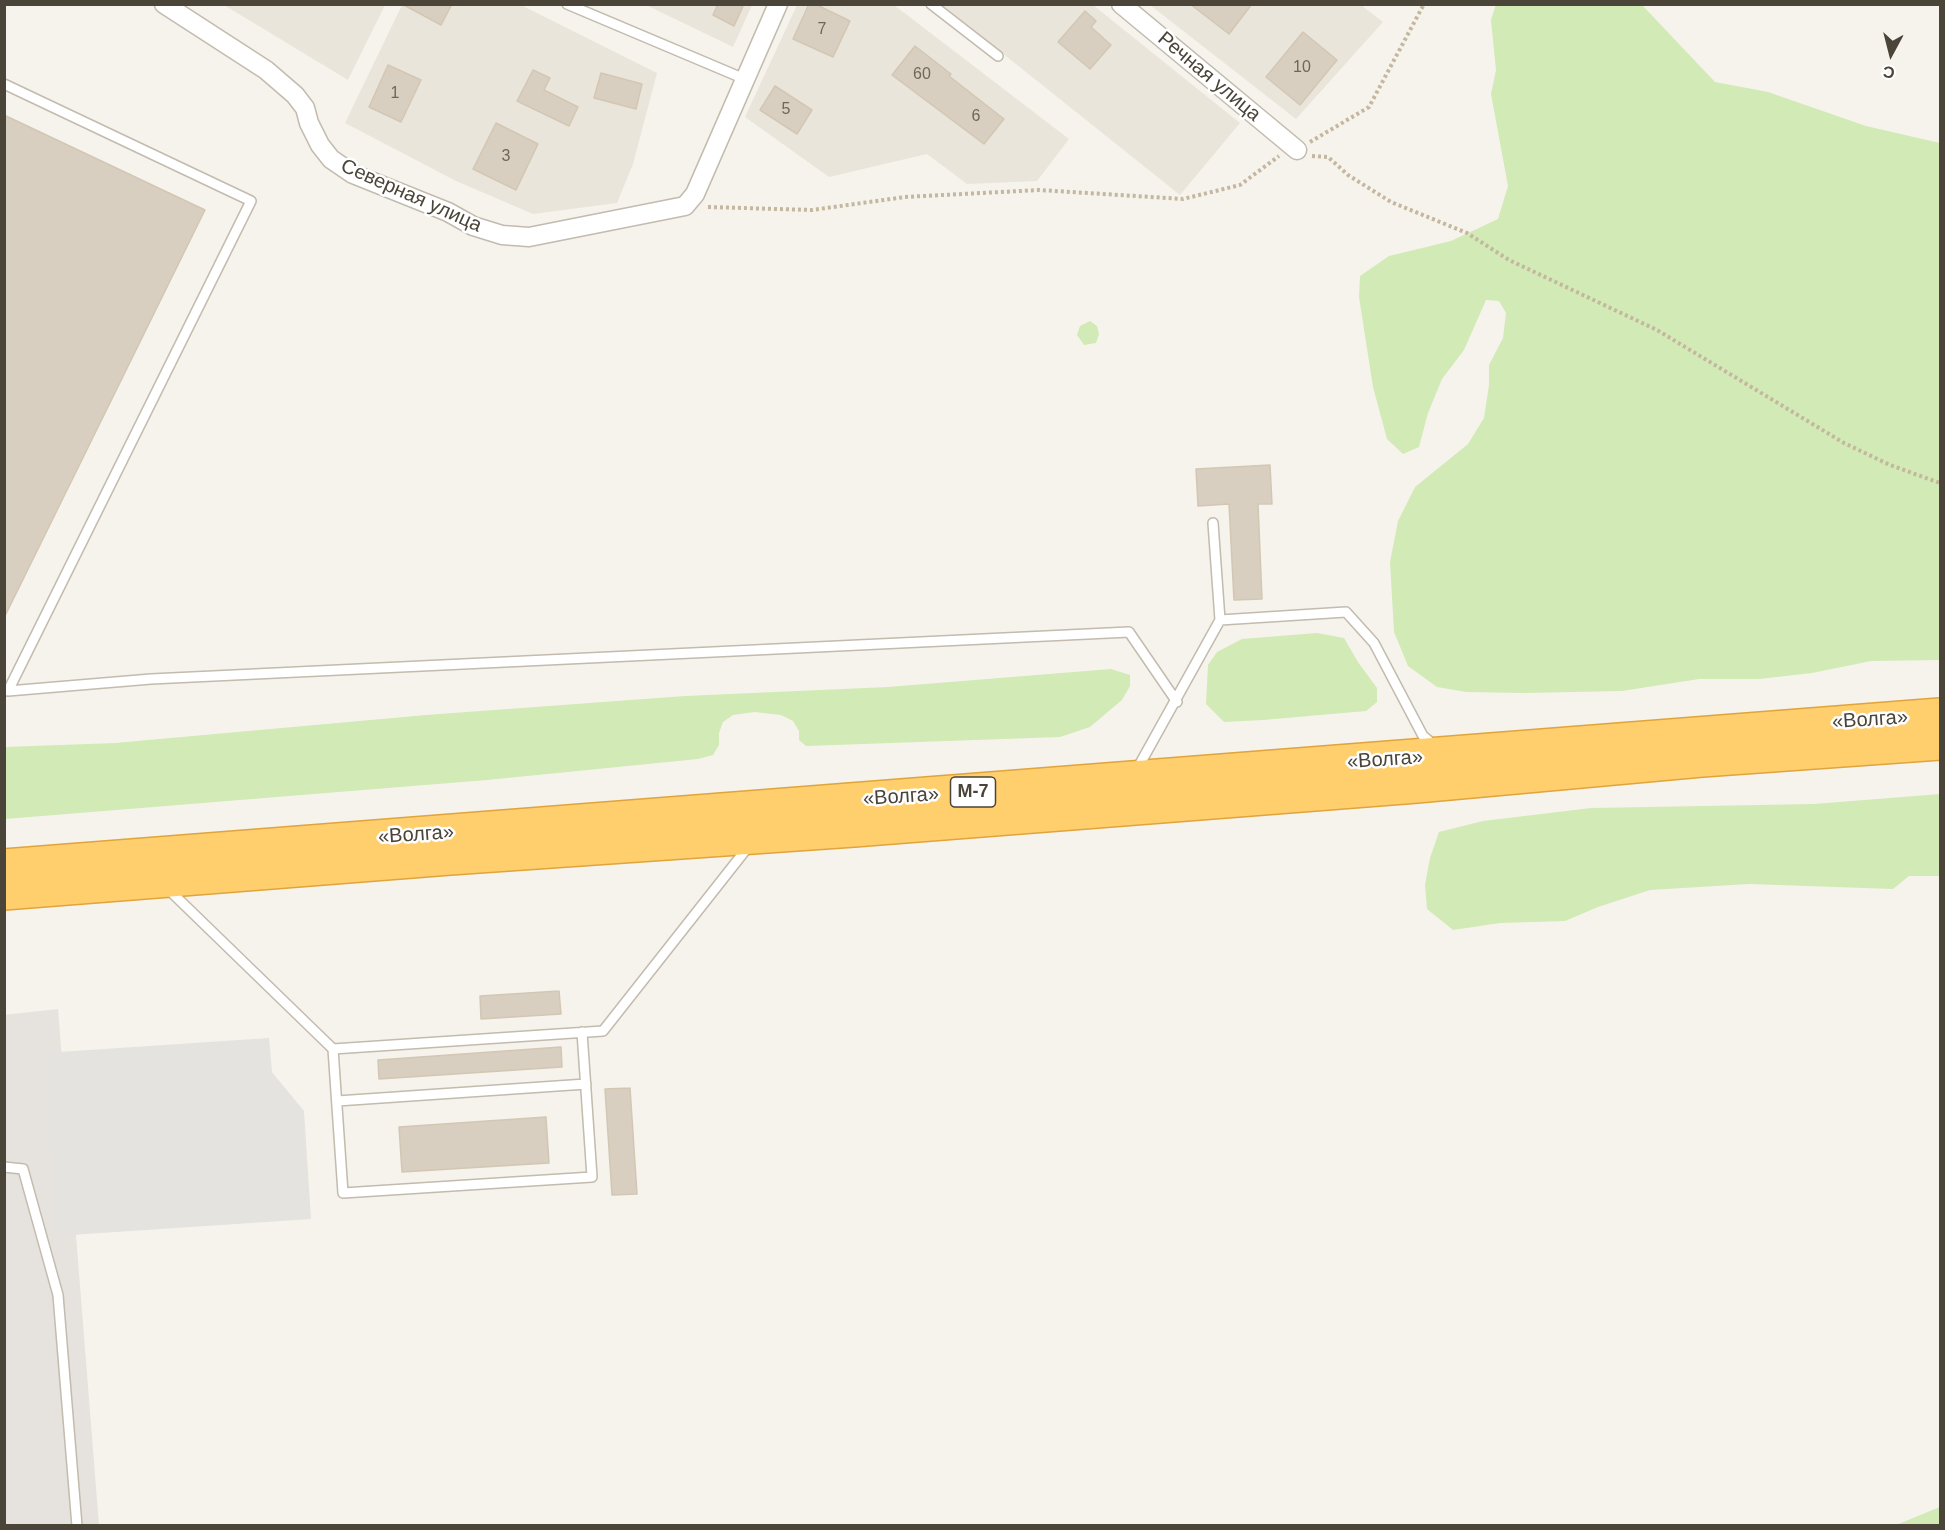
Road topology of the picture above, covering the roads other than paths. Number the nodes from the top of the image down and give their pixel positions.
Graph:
1 (164, 4) edge
2 (567, 4) edge
3 (778, 4) edge
4 (931, 4) edge
5 (1121, 4) edge
6 (998, 56) dead end
7 (747, 80) junction
8 (4, 84) edge
9 (1297, 150) road end
10 (1213, 523) dead end
11 (1220, 620) junction
12 (6, 691) edge
13 (1177, 702) junction
14 (1941, 715) edge
15 (1941, 743) edge
16 (1444, 755) junction
17 (1132, 779) junction
18 (755, 837) junction
19 (4, 866) edge
20 (159, 880) junction
21 (4, 893) edge
22 (582, 1032) junction
23 (333, 1049) junction
24 (586, 1084) junction
25 (337, 1101) junction
26 (4, 1167) edge
27 (77, 1526) edge

1 - 7 street, Северная улица
2 - 7 lane
3 - 7 street
4 - 6 lane
5 - 9 street, Речная улица
8 - 12 lane
10 - 11 lane
11 - 13 lane
11 - 16 lane
12 - 13 lane
13 - 17 lane
14 - 16 highway, «Волга» / М-7
15 - 18 highway, «Волга» / М-7
16 - 17 highway, «Волга» / М-7
17 - 19 highway, «Волга» / М-7
18 - 20 highway, «Волга» / М-7
18 - 22 lane
20 - 21 highway, «Волга» / М-7
20 - 23 lane
22 - 23 lane
22 - 24 lane
23 - 25 lane
24 - 25 lane
24 - 25 lane
26 - 27 lane

